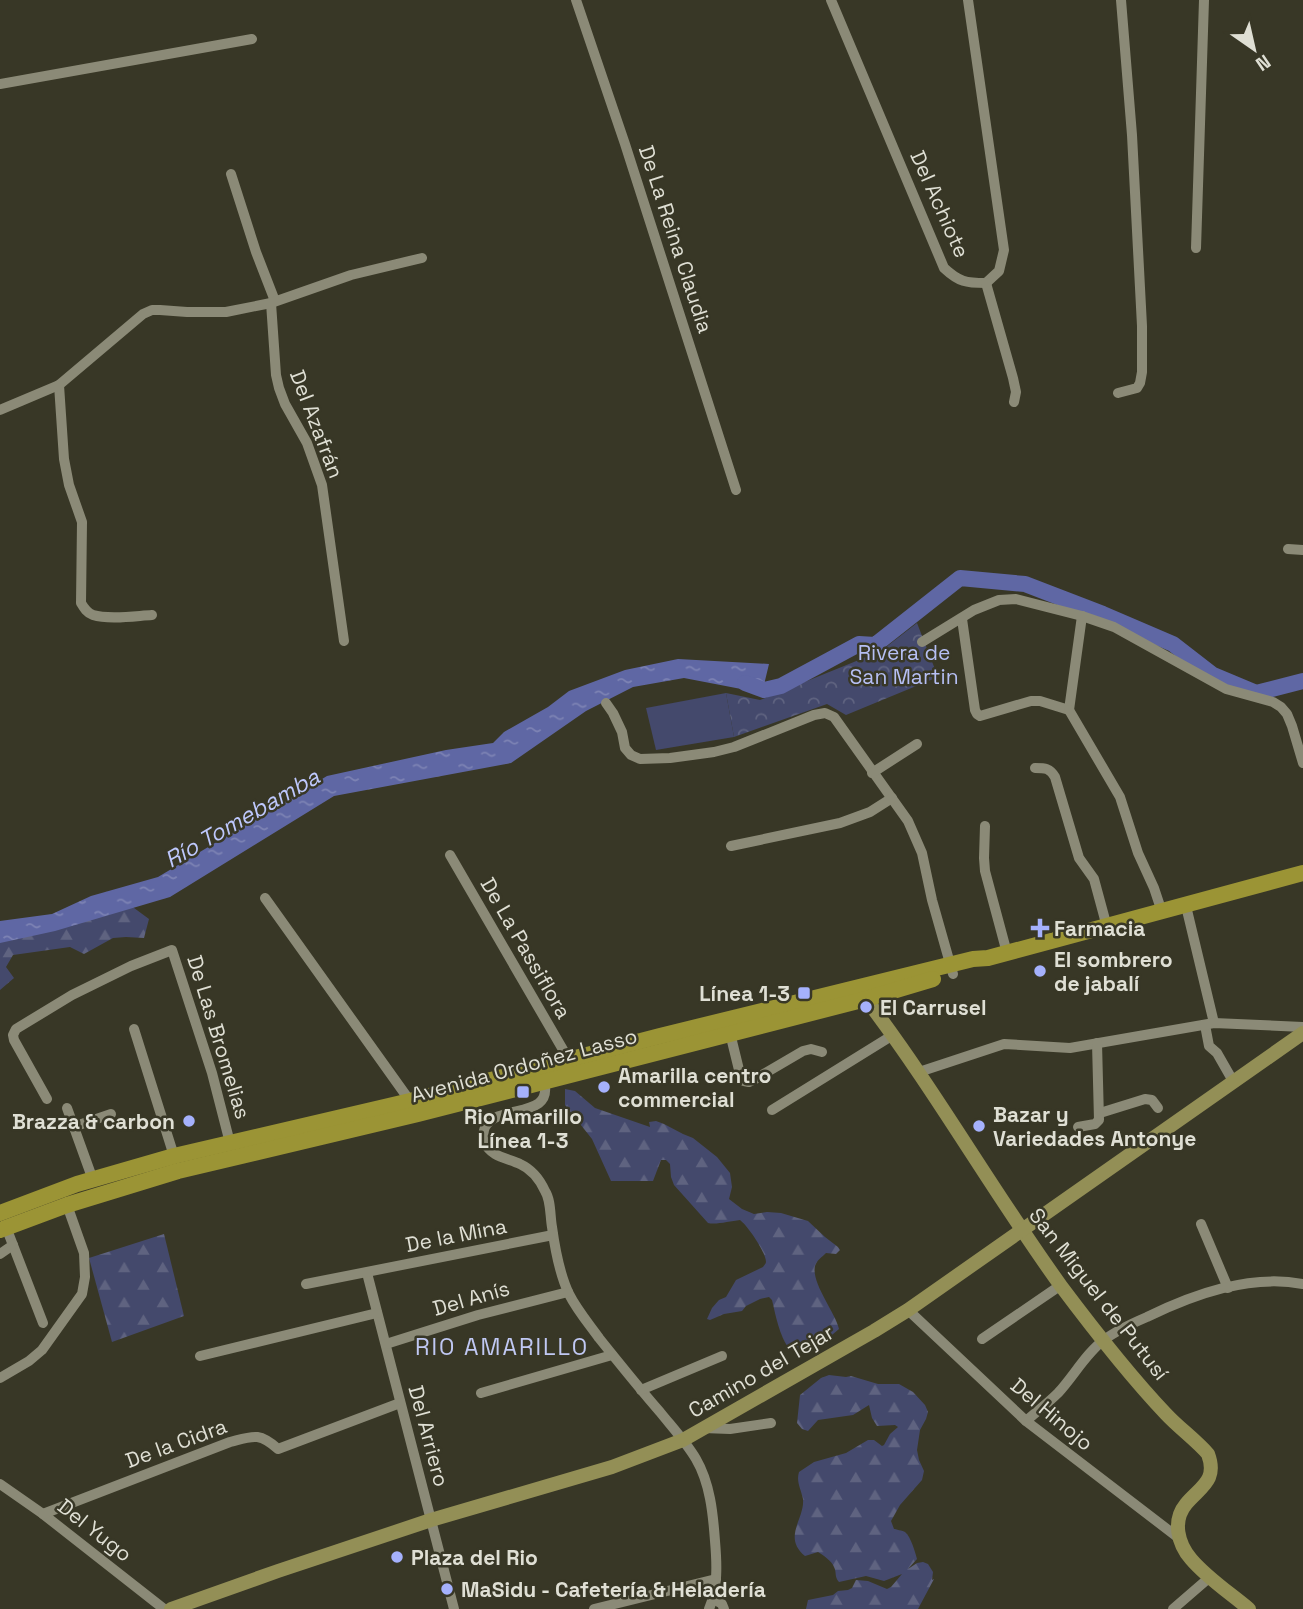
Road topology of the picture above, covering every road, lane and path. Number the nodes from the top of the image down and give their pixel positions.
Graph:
1 (576, 0) edge
2 (831, 0) edge
3 (968, 0) edge
4 (1121, 0) edge
5 (1204, 0) edge
6 (251, 39) dead end
7 (0, 84) edge
8 (231, 174) dead end
9 (1196, 248) dead end
10 (422, 258) dead end
11 (986, 284) junction
12 (273, 302) junction
13 (59, 385) junction
14 (1118, 393) dead end
15 (1014, 402) dead end
16 (0, 410) edge
17 (736, 490) dead end
18 (1288, 549) dead end
19 (1303, 550) edge
20 (152, 615) dead end
21 (1082, 616) junction
22 (962, 618) junction
23 (344, 641) dead end
24 (922, 642) dead end
25 (606, 703) dead end
26 (1069, 710) junction
27 (917, 744) dead end
28 (1303, 763) edge
29 (1035, 768) dead end
30 (872, 773) junction
31 (891, 798) junction
32 (985, 826) dead end
33 (731, 846) dead end
34 (450, 855) dead end
35 (1303, 873) edge
36 (265, 898) dead end
37 (1186, 906) junction
38 (1162, 912) junction
39 (1107, 927) junction
40 (1007, 953) junction
41 (951, 969) junction
42 (863, 993) junction
43 (1210, 1024) junction
44 (1303, 1027) edge
45 (134, 1029) dead end
46 (1303, 1032) edge
47 (730, 1033) junction
48 (893, 1035) junction
49 (1097, 1043) junction
50 (822, 1052) dead end
51 (569, 1060) junction
52 (919, 1072) junction
53 (544, 1081) junction
54 (1233, 1081) junction
55 (47, 1099) dead end
56 (410, 1101) junction
57 (67, 1108) dead end
58 (1158, 1108) dead end
59 (772, 1110) dead end
60 (1100, 1113) junction
61 (111, 1114) dead end
62 (73, 1126) junction
63 (1078, 1127) dead end
64 (230, 1143) junction
65 (174, 1156) junction
66 (93, 1180) junction
67 (64, 1198) junction
68 (2, 1223) edge
69 (1201, 1224) dead end
70 (1021, 1230) junction
71 (553, 1235) junction
72 (13, 1245) junction
73 (0, 1254) edge
74 (367, 1273) junction
75 (306, 1284) dead end
76 (1303, 1284) edge
77 (1061, 1285) junction
78 (1228, 1288) junction
79 (568, 1292) junction
80 (908, 1310) junction
81 (377, 1313) junction
82 (43, 1323) dead end
83 (982, 1339) dead end
84 (1103, 1340) junction
85 (386, 1343) junction
86 (612, 1355) junction
87 (200, 1356) dead end
88 (722, 1356) dead end
89 (0, 1378) edge
90 (641, 1390) junction
91 (481, 1393) dead end
92 (400, 1403) junction
93 (1026, 1421) junction
94 (771, 1423) dead end
95 (703, 1428) junction
96 (683, 1440) junction
97 (0, 1484) edge
98 (43, 1514) junction
99 (431, 1520) junction
100 (1180, 1539) junction
101 (1210, 1577) junction
102 (716, 1579) junction
103 (712, 1598) junction
104 (164, 1609) edge
105 (171, 1609) edge
106 (454, 1609) edge
107 (594, 1609) edge
108 (709, 1609) edge
109 (724, 1609) edge
110 (1173, 1609) edge
111 (1249, 1609) edge

1 - 17 street, De La Reina Claudia
2 - 11 street, Del Achiote
3 - 11 street, Del Achiote
4 - 14 street
5 - 9 street
6 - 7 street
8 - 12 street, Del Azafrán
10 - 12 street
11 - 15 street
12 - 13 street
12 - 23 street, Del Azafrán
13 - 16 street
13 - 20 street
18 - 19 street
21 - 22 street
21 - 26 street
21 - 28 street
22 - 24 street
22 - 26 street
25 - 30 street
26 - 38 street
27 - 30 street
29 - 39 street
30 - 31 street
31 - 33 street
31 - 41 street
32 - 40 street
34 - 51 street, De La Passiflora
35 - 37 main road, Avenida Ordoñez Lasso
36 - 56 street
37 - 38 main road, Avenida Ordoñez Lasso
37 - 43 street
38 - 39 main road, Avenida Ordoñez Lasso
39 - 40 main road, Avenida Ordoñez Lasso
40 - 41 main road, Avenida Ordoñez Lasso
41 - 42 main road, Avenida Ordoñez Lasso
42 - 47 main road, Avenida Ordoñez Lasso
42 - 48 street, San Miguel de Putusí
42 - 51 main road, Avenida Ordoñez Lasso
43 - 44 street
43 - 49 street
43 - 54 street
45 - 65 street
46 - 54 street, Camino del Tejar
47 - 50 street
47 - 53 main road, Avenida Ordoñez Lasso
48 - 52 street, San Miguel de Putusí
48 - 59 street
49 - 52 street
49 - 60 street
51 - 56 main road, Avenida Ordoñez Lasso
52 - 70 street, San Miguel de Putusí
53 - 67 main road, Avenida Ordoñez Lasso
53 - 71 street
54 - 70 street, Camino del Tejar
55 - 64 street, De Las Bromelias
56 - 64 main road, Avenida Ordoñez Lasso
57 - 62 street
58 - 60 street
60 - 63 street
61 - 62 street
62 - 66 street
64 - 65 main road, Avenida Ordoñez Lasso
65 - 66 main road, Avenida Ordoñez Lasso
66 - 67 main road, Avenida Ordoñez Lasso
67 - 68 main road
67 - 89 street
68 - 72 street
69 - 78 street
70 - 77 street, San Miguel de Putusí
70 - 80 street, Camino del Tejar
71 - 74 street, De la Mina
71 - 79 street
72 - 73 street
72 - 82 street
74 - 75 street, De la Mina
74 - 81 street, Del Arriero
76 - 78 street
77 - 83 street
77 - 84 street, San Miguel de Putusí
78 - 84 street
79 - 85 street, Del Anís
79 - 86 street
80 - 93 street, Del Hinojo
80 - 95 street, Camino del Tejar
81 - 85 street, Del Arriero
81 - 87 street
84 - 93 street
84 - 100 street, San Miguel de Putusí
85 - 92 street, Del Arriero
86 - 90 street
86 - 91 street
88 - 90 street
90 - 96 street
92 - 98 street, De la Cidra
92 - 99 street, Del Arriero
93 - 100 street, Del Hinojo
94 - 95 street
95 - 96 street, Camino del Tejar
96 - 99 street, Camino del Tejar
96 - 102 street
97 - 98 street, Del Yugo
98 - 104 street, Del Yugo
99 - 105 street, Camino del Tejar
99 - 106 street, Del Arriero
100 - 101 street
101 - 110 street
101 - 111 street
102 - 103 street
102 - 107 street
103 - 108 street
103 - 109 street

